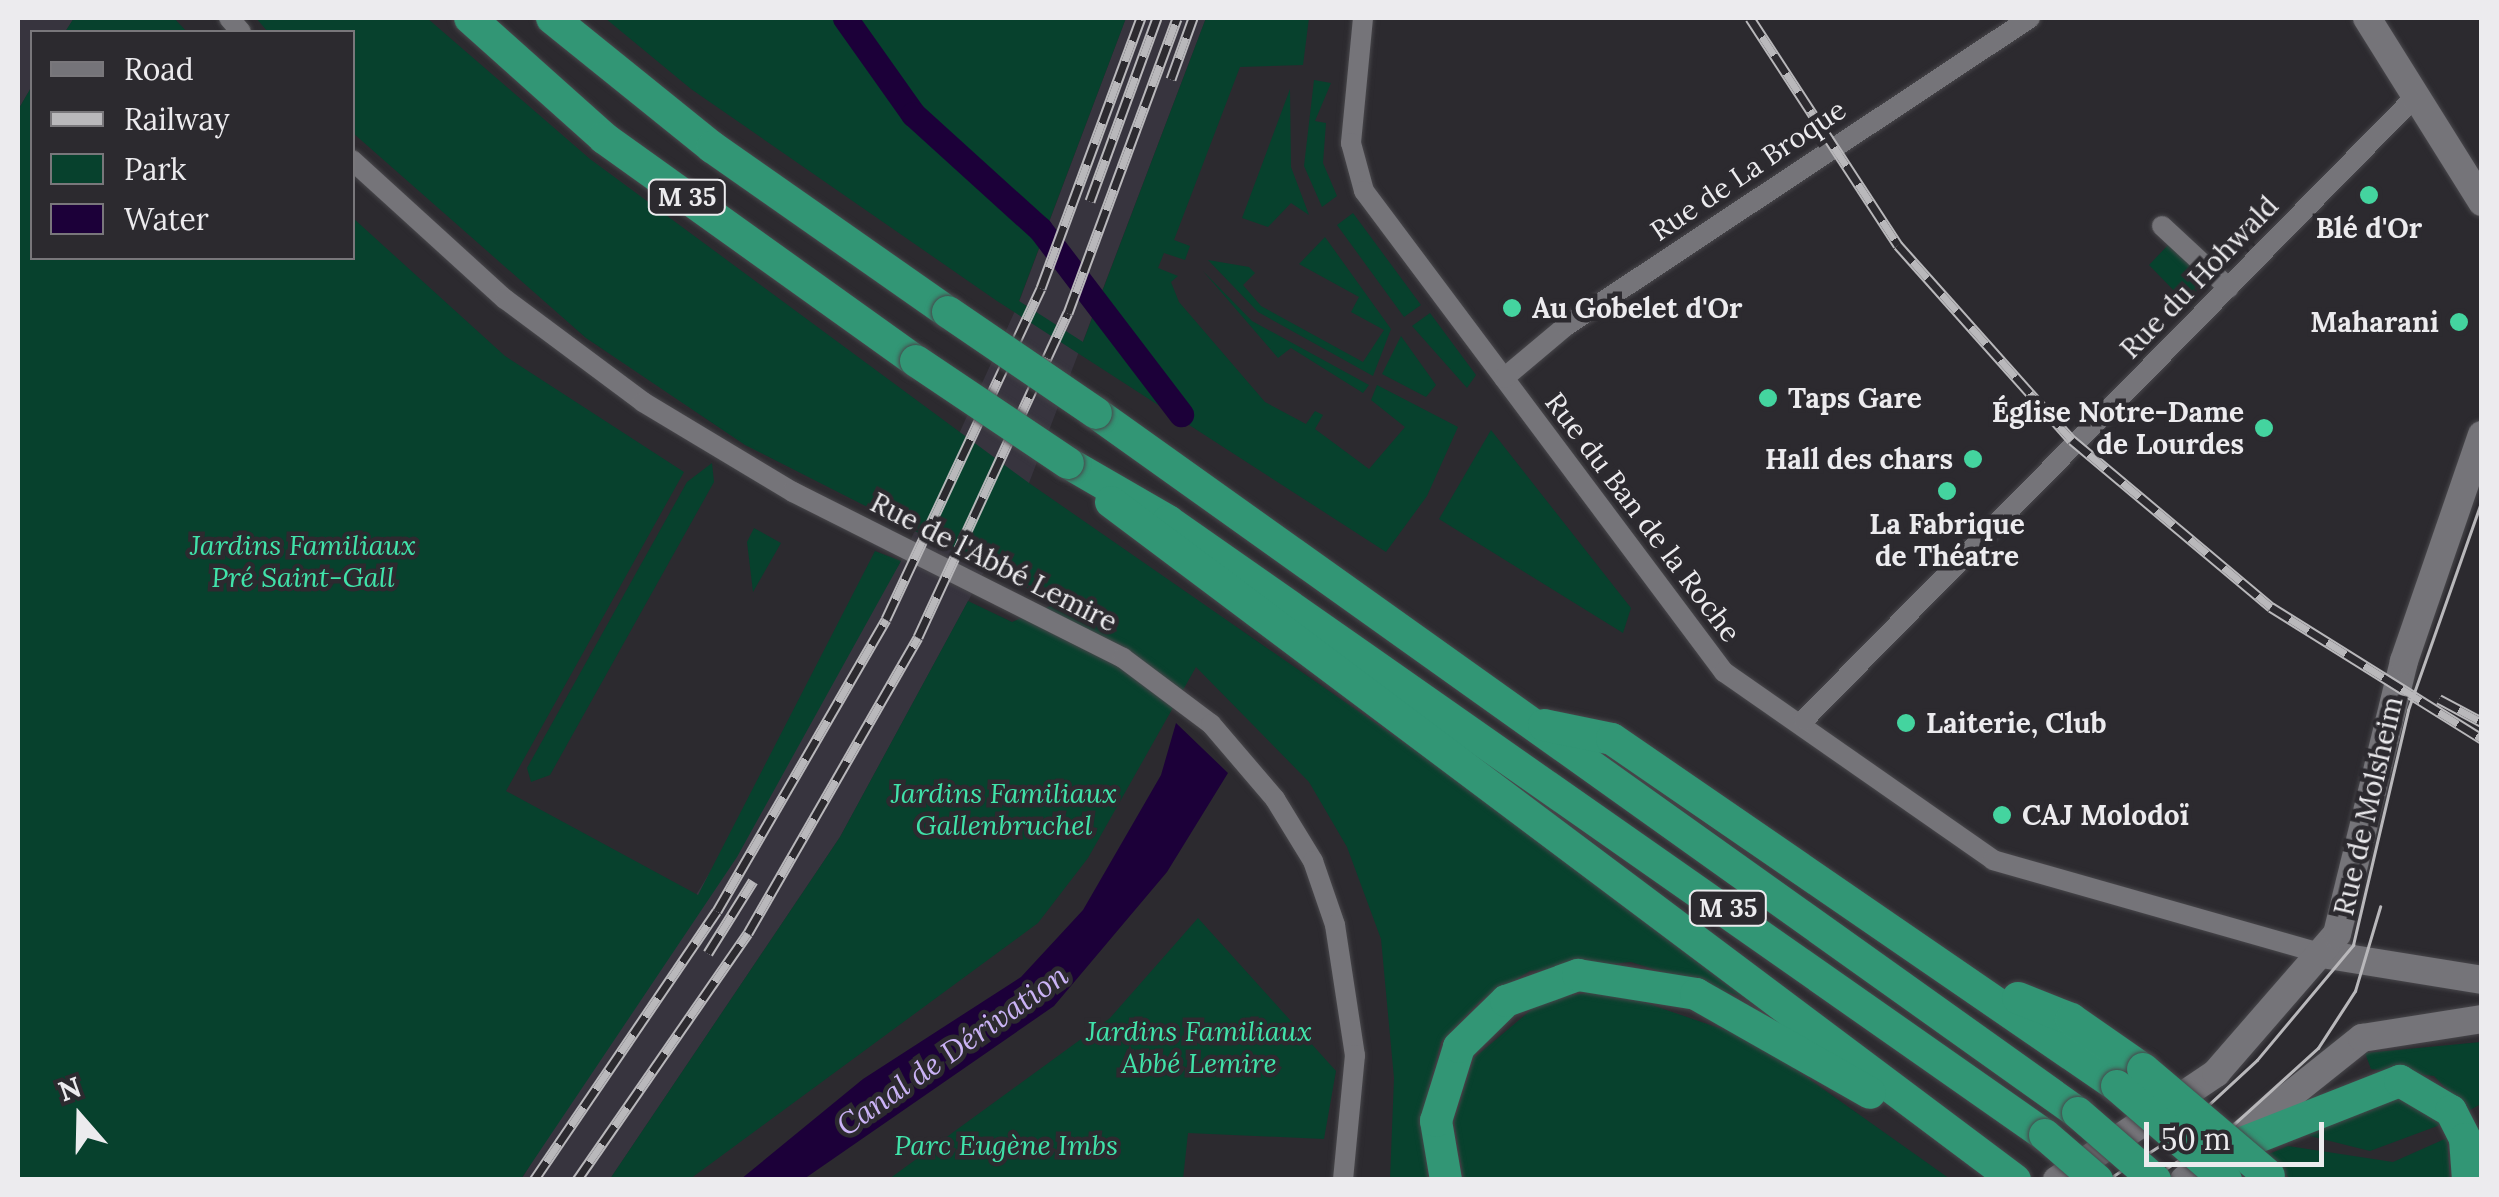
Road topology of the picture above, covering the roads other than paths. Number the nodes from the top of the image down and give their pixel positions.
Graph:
1 (470, 18) edge
2 (552, 18) edge
3 (1363, 18) edge
4 (2030, 18) edge
5 (2368, 18) edge
6 (2417, 95) junction
7 (355, 163) edge
8 (2482, 202) edge
9 (2162, 226) dead end
10 (2229, 288) junction
11 (1504, 378) junction
12 (2482, 435) edge
13 (1071, 465) junction
14 (1804, 720) junction
15 (1540, 724) junction
16 (2322, 954) junction
17 (2482, 980) edge
18 (2482, 1019) edge
19 (2130, 1077) junction
20 (2226, 1164) edge
21 (1998, 1166) edge
22 (2271, 1178) edge
23 (1343, 1180) edge
24 (1446, 1180) edge
25 (2057, 1180) edge
26 (2097, 1180) edge
27 (2155, 1180) edge
28 (2184, 1180) edge
29 (2468, 1180) edge

1 - 13 highway, M 35, bridge
2 - 15 highway, M 35, bridge
3 - 11 street, Rue du Ban de la Roche
4 - 11 street, Rue de La Broque
5 - 6 main road
6 - 8 main road
6 - 10 street, Rue du Hohwald
7 - 23 street, Rue de l'Abbé Lemire
9 - 10 street
10 - 14 street, Rue du Hohwald
11 - 14 street, Rue du Ban de la Roche
12 - 16 main road, Rue de Molsheim
13 - 21 highway
13 - 26 highway, M 35, bridge
14 - 16 street, Rue du Ban de la Roche
15 - 19 highway
15 - 27 highway, M 35, bridge
16 - 17 main road
16 - 25 main road, Rue de Molsheim
18 - 20 main road
19 - 20 highway, bridge
19 - 22 highway, bridge
20 - 28 main road
20 - 29 highway
21 - 24 highway

